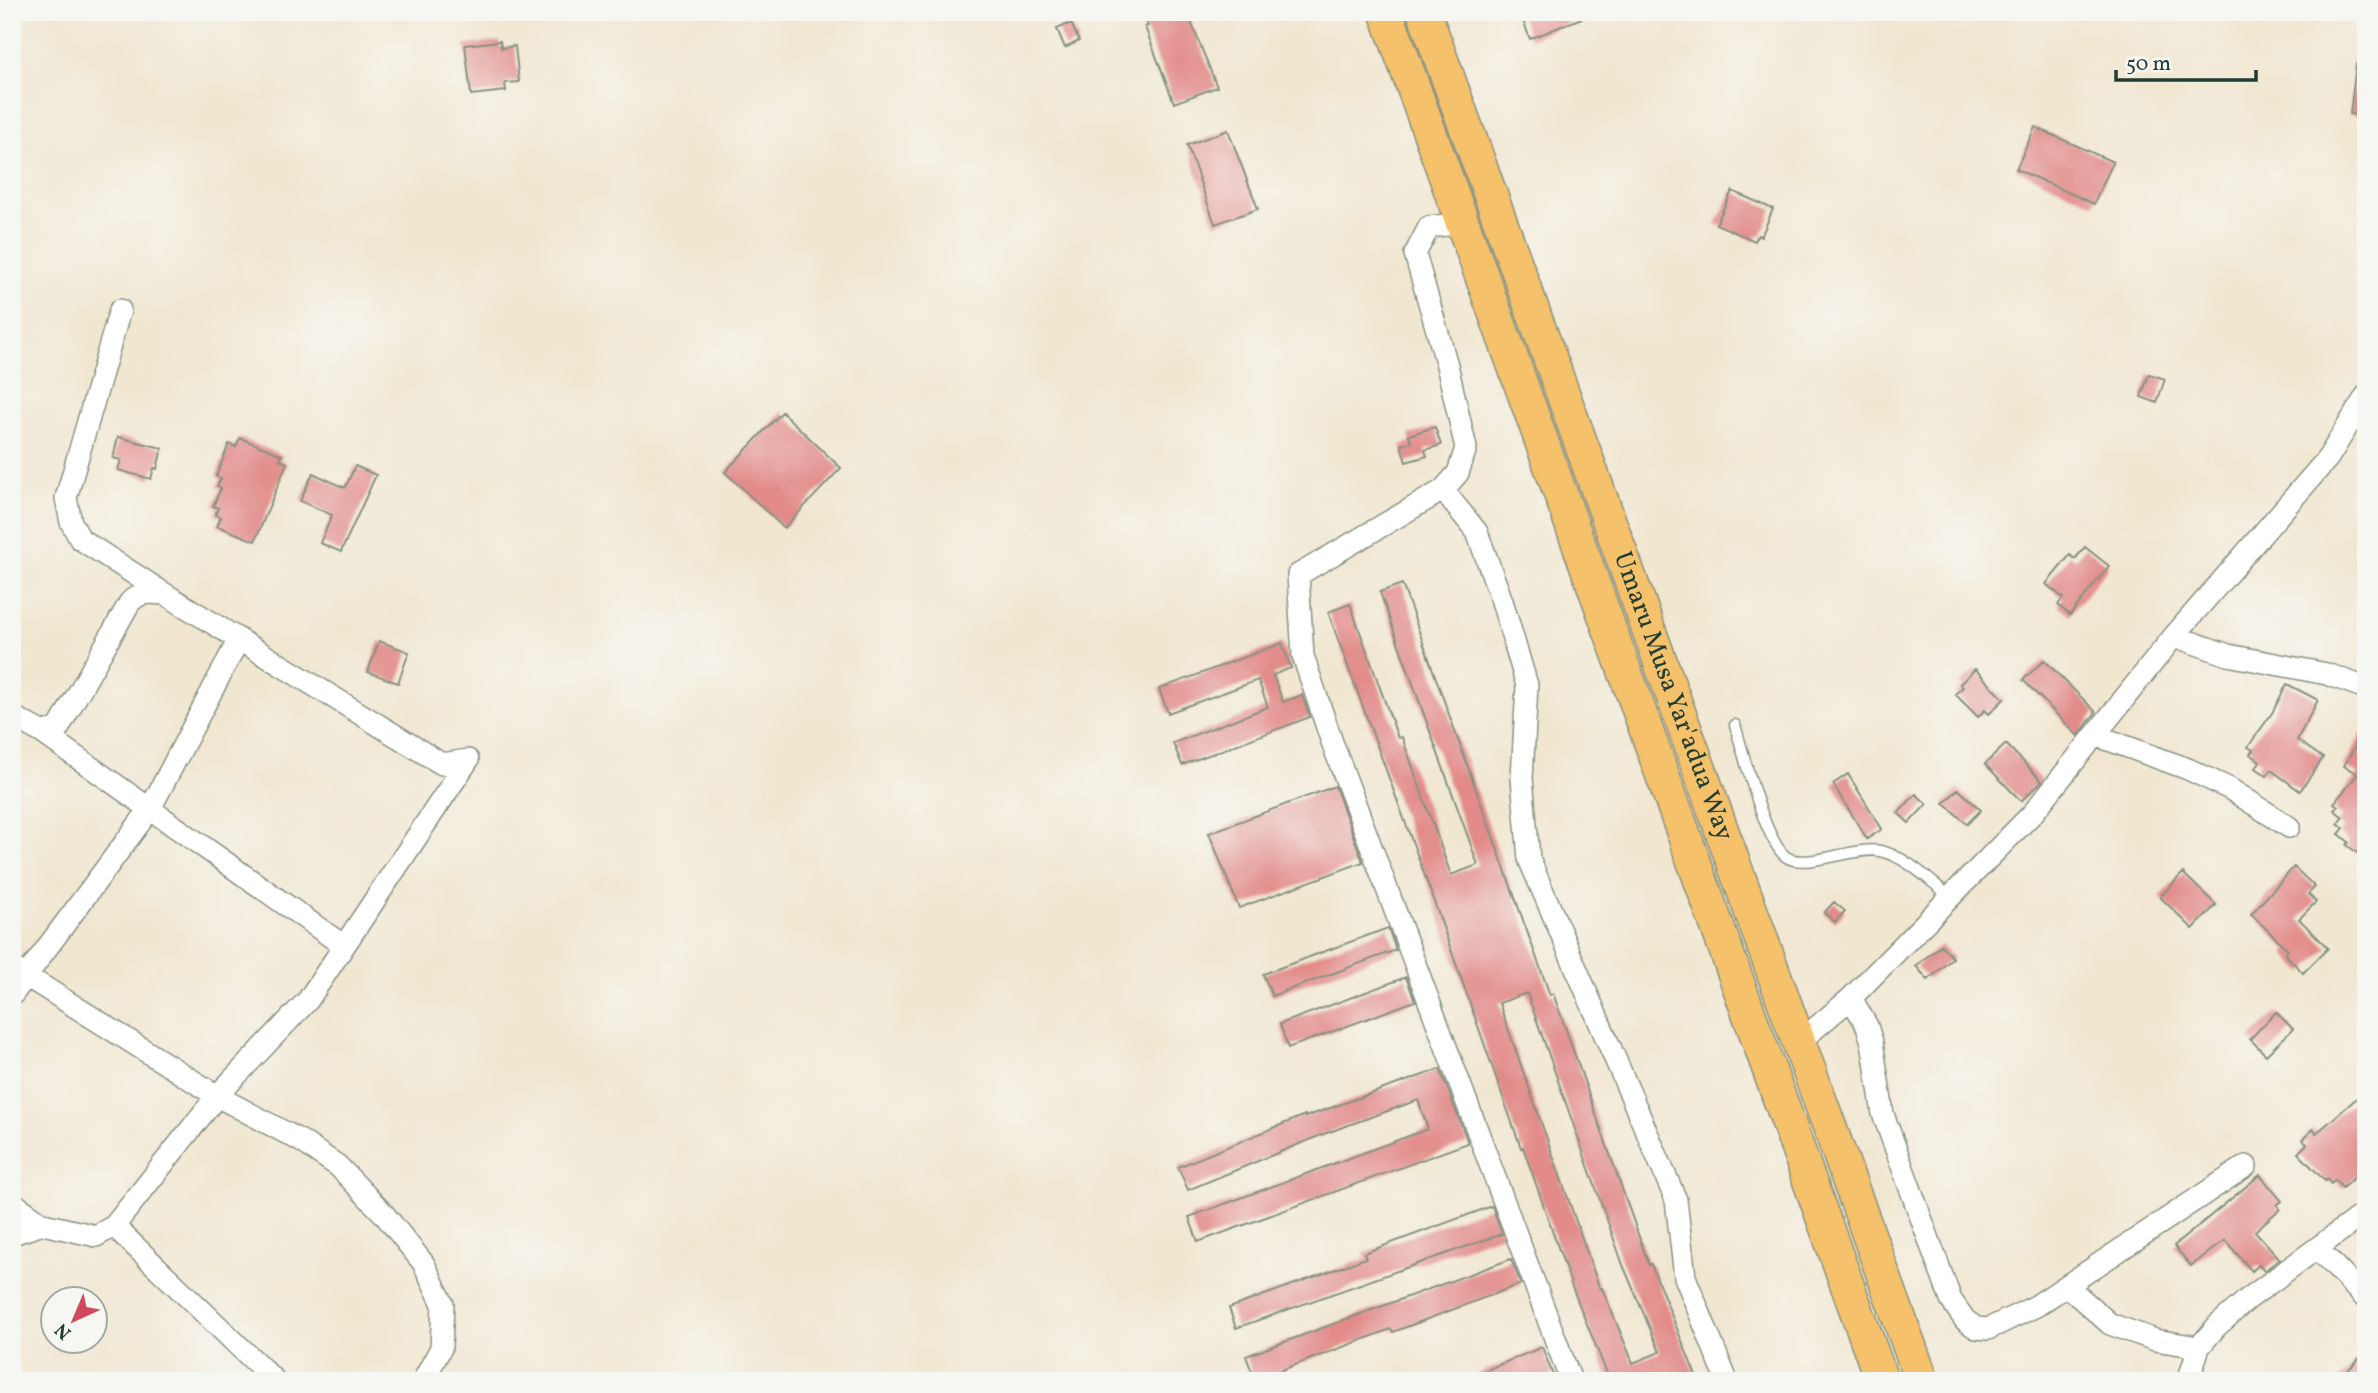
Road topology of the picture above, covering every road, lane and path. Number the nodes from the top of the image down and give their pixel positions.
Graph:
1 (1386, 12) edge
2 (1424, 12) edge
3 (1463, 223) junction
4 (120, 310) dead end
5 (2366, 396) edge
6 (1443, 490) junction
7 (165, 594) junction
8 (2174, 636) junction
9 (239, 639) junction
10 (2366, 688) edge
11 (12, 716) edge
12 (1735, 725) dead end
13 (41, 732) junction
14 (2095, 735) junction
15 (150, 809) junction
16 (2289, 827) dead end
17 (1952, 898) junction
18 (344, 946) junction
19 (19, 971) edge
20 (12, 995) edge
21 (1851, 998) junction
22 (1800, 1042) junction
23 (217, 1096) junction
24 (2246, 1166) dead end
25 (12, 1202) edge
26 (2366, 1212) edge
27 (43, 1224) junction
28 (114, 1226) junction
29 (12, 1234) edge
30 (2318, 1250) junction
31 (2067, 1286) junction
32 (2366, 1298) edge
33 (2199, 1347) junction
34 (275, 1381) edge
35 (423, 1381) edge
36 (1572, 1381) edge
37 (1727, 1381) edge
38 (1882, 1381) edge
39 (1922, 1381) edge
40 (2188, 1381) edge

1 - 3 main road, Umaru Musa Yar'adua Way
2 - 22 main road, Umaru Musa Yar'adua Way
3 - 6 street
3 - 38 main road, Umaru Musa Yar'adua Way
4 - 7 street
5 - 8 street
6 - 36 street
6 - 37 street
7 - 9 street
7 - 13 street
8 - 10 street
8 - 14 street
9 - 15 street
9 - 18 street
11 - 13 street
12 - 17 lane
13 - 15 street
14 - 16 street
14 - 17 street
15 - 18 street
15 - 19 street
17 - 21 street
18 - 23 street
19 - 20 street
19 - 23 street
21 - 22 street
21 - 31 street
22 - 39 main road, Umaru Musa Yar'adua Way
23 - 28 street
23 - 35 street
24 - 31 street
25 - 27 street
26 - 30 street
27 - 28 street
27 - 29 street
28 - 34 street
30 - 32 street
30 - 33 street
31 - 33 street
33 - 40 street

